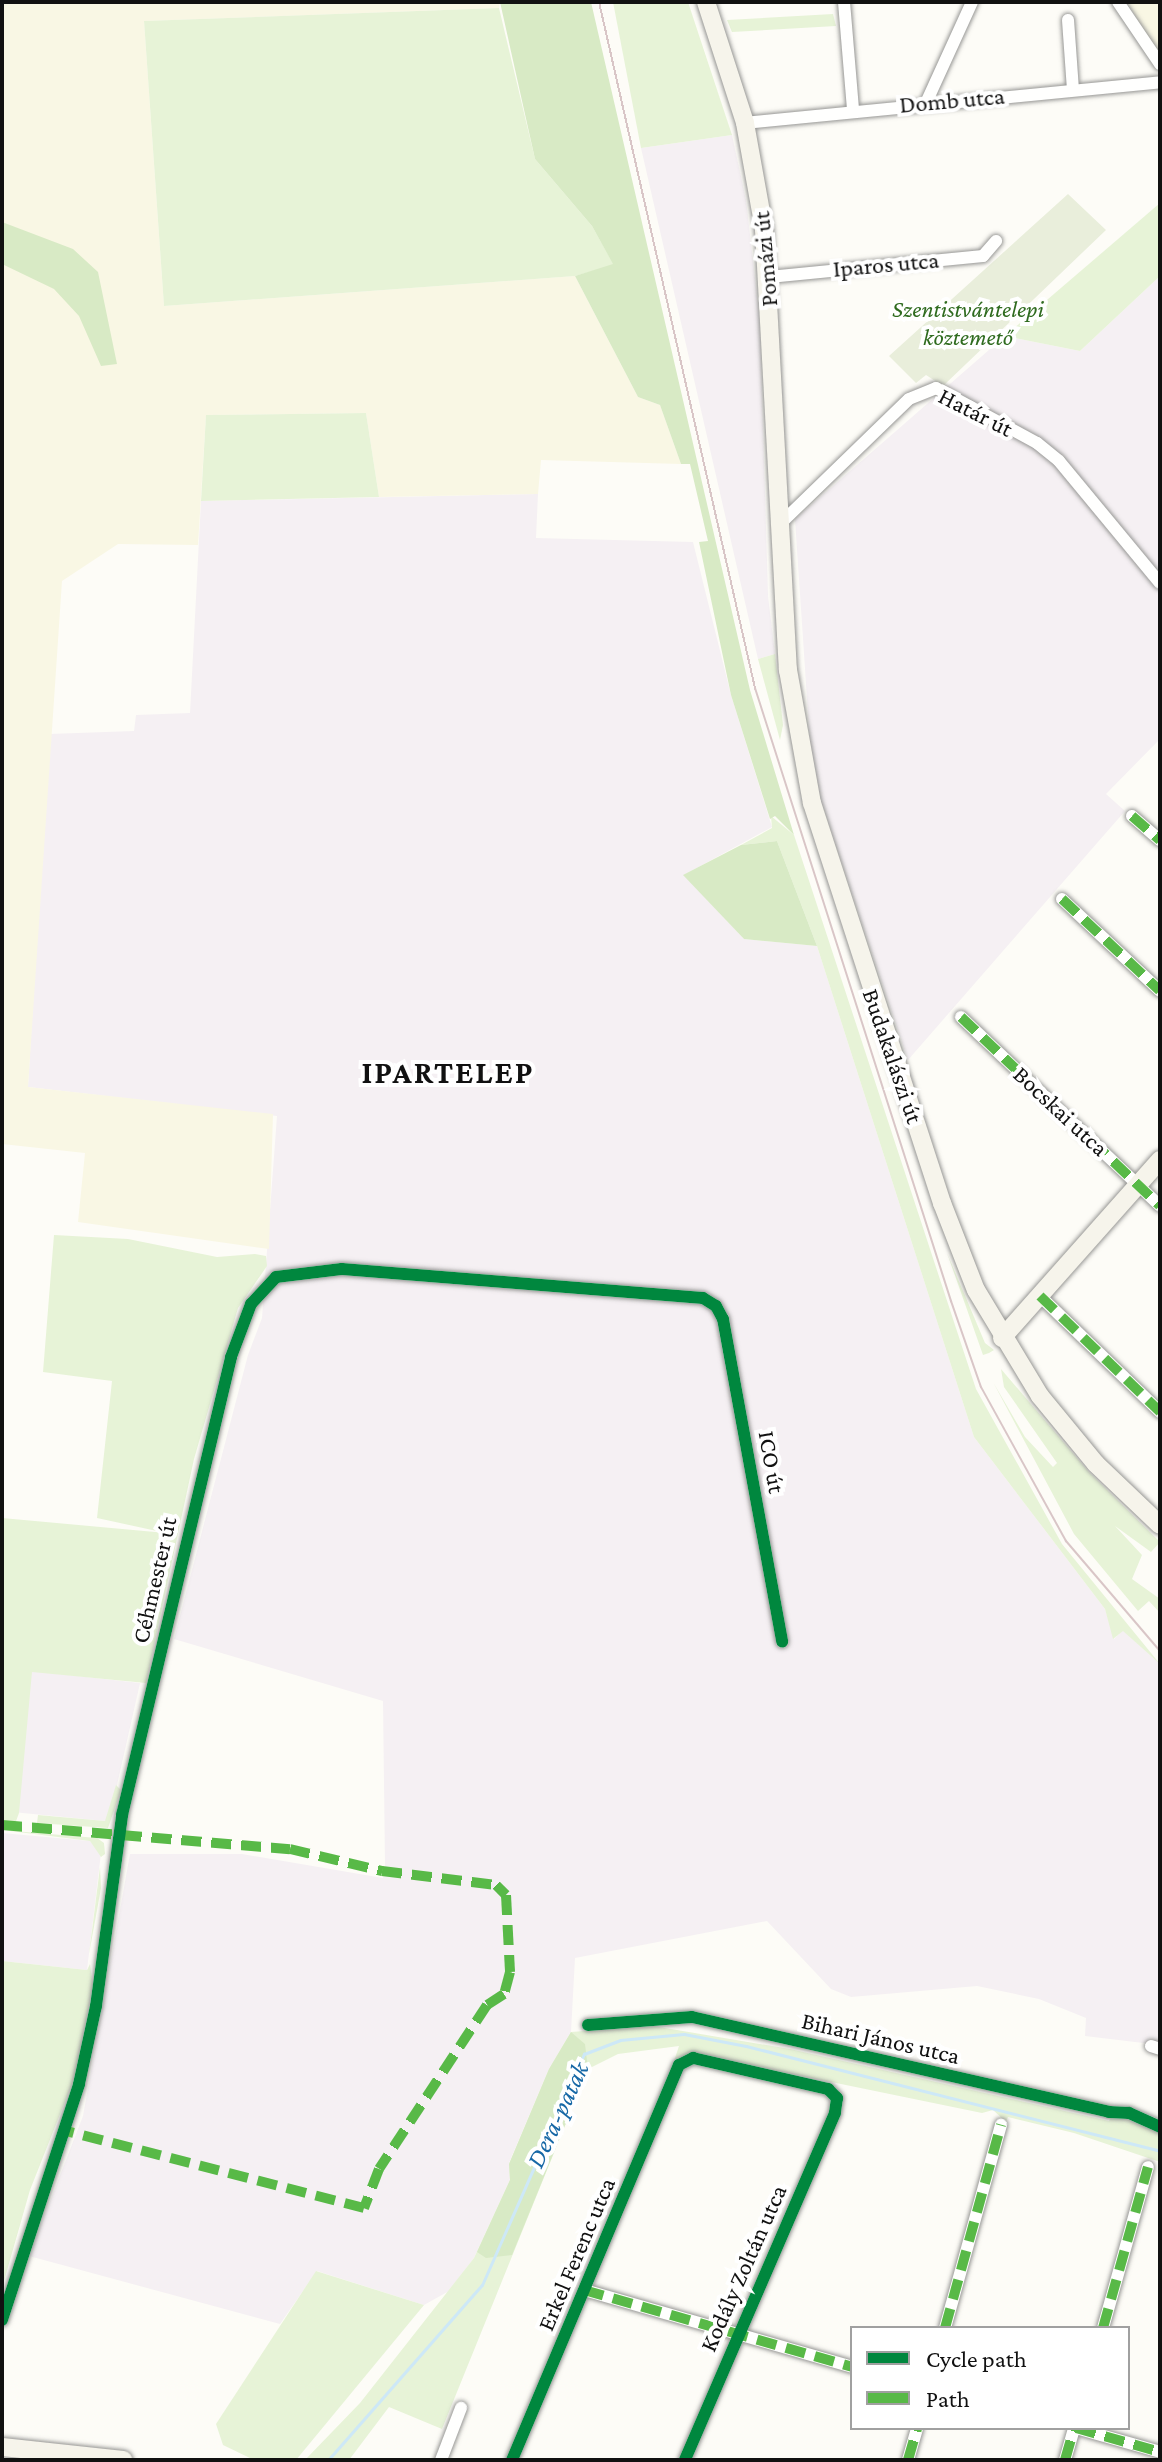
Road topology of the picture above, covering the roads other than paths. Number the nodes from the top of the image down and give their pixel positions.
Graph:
1 (706, 2) edge
2 (844, 2) edge
3 (972, 2) edge
4 (1118, 2) edge
5 (1068, 20) dead end
6 (1160, 64) edge
7 (1160, 82) edge
8 (1073, 89) junction
9 (926, 103) junction
10 (853, 109) junction
11 (745, 123) junction
12 (996, 241) dead end
13 (769, 277) junction
14 (781, 523) junction
15 (1160, 583) edge
16 (1132, 816) dead end
17 (1160, 840) edge
18 (1062, 899) dead end
19 (1160, 991) edge
20 (961, 1017) dead end
21 (1160, 1160) edge
22 (1139, 1185) junction
23 (1160, 1206) edge
24 (1040, 1296) junction
25 (703, 1298) joint
26 (1002, 1338) junction
27 (1160, 1412) edge
28 (1160, 1525) edge
29 (782, 1642) dead end
30 (588, 2025) dead end
31 (679, 2065) joint
32 (1001, 2125) dead end
33 (1160, 2127) edge
34 (1148, 2167) dead end
35 (584, 2290) junction
36 (2, 2320) edge
37 (946, 2326) edge
38 (1104, 2326) edge
39 (737, 2336) junction
40 (850, 2366) edge
41 (461, 2408) dead end
42 (916, 2430) edge
43 (1074, 2430) edge
44 (1082, 2430) edge
45 (2, 2447) edge
46 (1160, 2452) edge
47 (123, 2460) edge
48 (441, 2460) edge
49 (512, 2460) edge
50 (685, 2460) edge
51 (908, 2460) edge
52 (1065, 2460) edge

1 - 11 main road, Pomázi út
2 - 10 street
3 - 9 street
4 - 6 street
5 - 8 street
7 - 8 street, Domb utca
8 - 9 street, Domb utca
9 - 10 street, Domb utca
10 - 11 street, Domb utca
11 - 13 main road, Pomázi út
12 - 13 street, Iparos utca
13 - 14 main road, Pomázi út
14 - 15 street, Határ út
14 - 26 main road, Budakalászi út
16 - 17 street
18 - 19 street
20 - 22 street, Bocskai utca
21 - 22 main road
22 - 23 street, Bocskai utca
22 - 24 main road
24 - 26 main road
24 - 27 street
25 - 29 street, ICO út
25 - 36 street, Céhmester út
26 - 28 main road, Budakalászi út
30 - 33 street, Bihari János utca
31 - 35 street, Erkel Ferenc utca
31 - 39 street, Kodály Zoltán utca
32 - 37 street
34 - 38 street
35 - 39 street
35 - 49 street, Erkel Ferenc utca
39 - 40 street
39 - 50 street, Kodály Zoltán utca
41 - 48 street
42 - 51 street
43 - 52 street
44 - 46 street
45 - 47 main road

